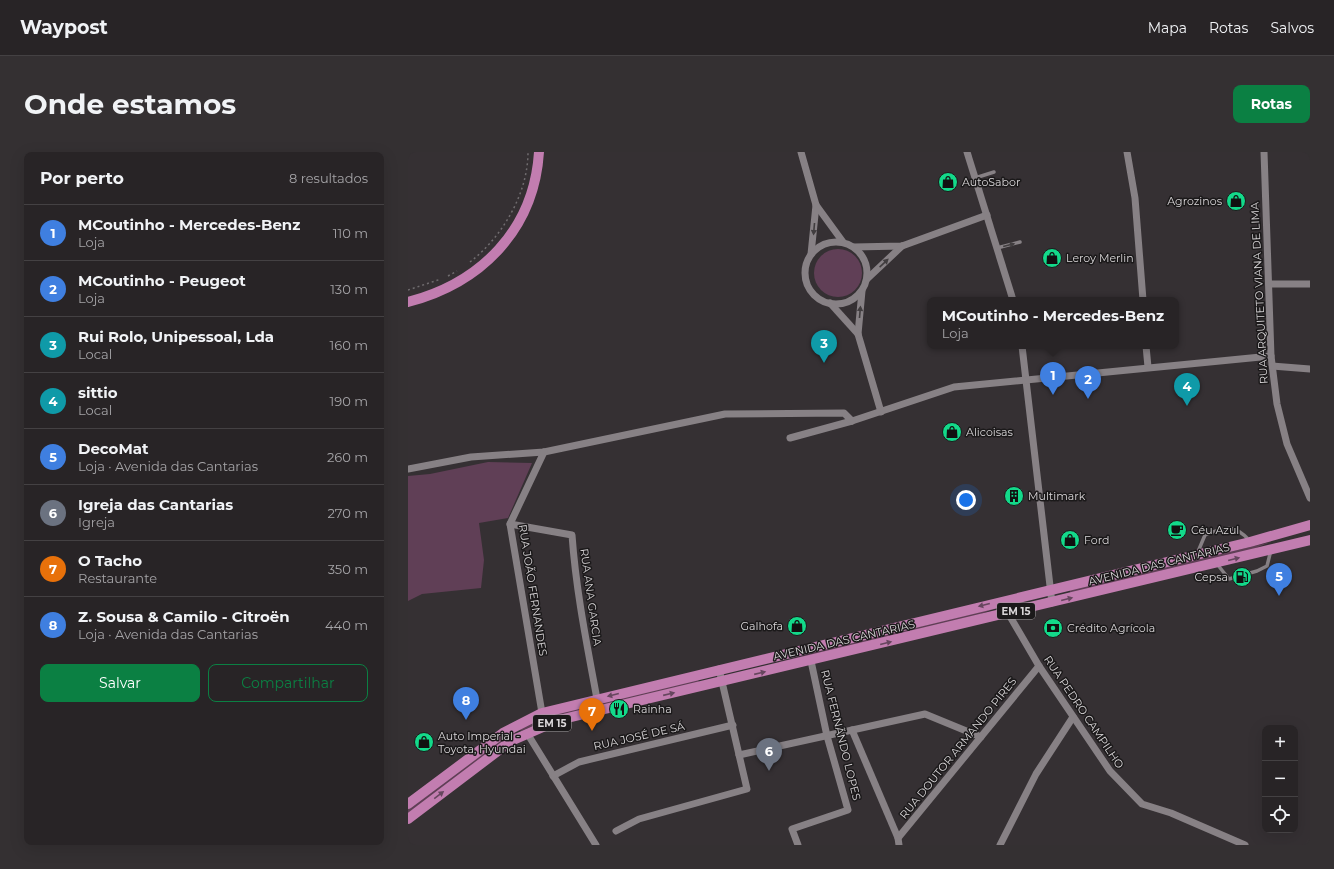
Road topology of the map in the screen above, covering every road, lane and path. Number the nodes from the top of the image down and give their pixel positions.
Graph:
1 (528, 152) edge
2 (531, 152) edge
3 (534, 152) edge
4 (539, 152) edge
5 (801, 152) edge
6 (967, 152) edge
7 (1127, 152) edge
8 (1264, 152) edge
9 (994, 172) dead end
10 (975, 178) junction
11 (816, 205) junction
12 (987, 215) junction
13 (843, 242) junction
14 (1020, 242) dead end
15 (902, 246) junction
16 (854, 247) junction
17 (997, 248) junction
18 (812, 254) junction
19 (467, 264) dead end
20 (469, 266) dead end
21 (462, 268) dead end
22 (461, 272) dead end
23 (449, 278) dead end
24 (867, 279) junction
25 (444, 281) dead end
26 (1269, 284) junction
27 (1310, 284) edge
28 (432, 286) dead end
29 (408, 290) edge
30 (862, 290) junction
31 (408, 297) edge
32 (1012, 297) edge
33 (1143, 297) edge
34 (408, 302) edge
35 (830, 303) junction
36 (858, 334) junction
37 (1022, 349) edge
38 (1146, 349) edge
39 (1271, 356) junction
40 (1272, 366) junction
41 (1148, 367) junction
42 (1310, 369) edge
43 (1026, 380) junction
44 (881, 412) junction
45 (852, 421) junction
46 (790, 438) dead end
47 (544, 452) junction
48 (408, 469) edge
49 (1310, 498) edge
50 (510, 524) junction
51 (1310, 525) edge
52 (1310, 540) edge
53 (1250, 542) junction
54 (1272, 550) junction
55 (1197, 555) junction
56 (1217, 563) junction
57 (1050, 589) junction
58 (1052, 603) junction
59 (1008, 613) junction
60 (986, 618) junction
61 (811, 661) junction
62 (1039, 666) junction
63 (719, 669) junction
64 (722, 682) junction
65 (597, 699) junction
66 (542, 713) junction
67 (1073, 717) junction
68 (733, 725) junction
69 (852, 730) junction
70 (527, 733) junction
71 (827, 736) junction
72 (981, 737) junction
73 (739, 755) junction
74 (553, 776) junction
75 (408, 804) edge
76 (408, 819) edge
77 (616, 831) dead end
78 (899, 842) edge
79 (596, 845) edge
80 (798, 845) edge
81 (1000, 845) edge
82 (1245, 845) edge

1 - 19 path
2 - 20 path
3 - 31 main road
4 - 34 main road
5 - 11 street
6 - 10 street
7 - 33 street
8 - 26 street, RUA ARQUITETO VIANA DE LIMA
9 - 10 lane
10 - 12 street
11 - 13 street
11 -> 18 street
12 - 15 street
12 - 17 street
13 - 16 street
13 - 18 street
17 -> 14 lane
15 - 16 street
24 -> 15 street
16 - 24 street
17 - 32 street
18 - 35 street
21 - 29 path
22 - 23 path
24 - 30 street
25 - 28 path
26 - 27 street
26 - 39 street, RUA ARQUITETO VIANA DE LIMA
30 - 35 street
36 -> 30 street
35 - 36 street
36 - 44 street
37 - 43 street
38 - 41 street
39 - 40 street, RUA ARQUITETO VIANA DE LIMA
39 - 41 street
40 - 42 street
40 - 49 street, RUA ARQUITETO VIANA DE LIMA
41 - 43 street
43 - 44 street
43 - 57 street
44 - 45 street
45 - 46 street
45 - 47 street
47 - 48 street
47 - 50 street, RUA JOÃO FERNANDES
50 - 65 street, RUA ANA GARCIA
50 - 66 street, RUA JOÃO FERNANDES
51 - 53 main road, AVENIDA DAS CANTARIAS / EM 15
52 - 54 main road, AVENIDA DAS CANTARIAS / EM 15
53 - 55 main road, AVENIDA DAS CANTARIAS / EM 15
53 - 55 lane
56 -> 54 main road, AVENIDA DAS CANTARIAS / EM 15
54 - 56 lane
55 - 57 main road, AVENIDA DAS CANTARIAS / EM 15
58 -> 56 main road, AVENIDA DAS CANTARIAS / EM 15
57 - 58 street
57 - 60 main road
57 -> 63 main road, AVENIDA DAS CANTARIAS / EM 15
58 - 59 main road, AVENIDA DAS CANTARIAS / EM 15
59 - 60 main road, AVENIDA DAS CANTARIAS / EM 15
59 - 62 street, RUA PEDRO CAMPILHO
61 -> 60 main road, AVENIDA DAS CANTARIAS / EM 15
64 -> 61 main road, AVENIDA DAS CANTARIAS / EM 15
61 - 71 street, RUA FERNÃNDO LOPES
62 - 67 street, RUA PEDRO CAMPILHO
62 - 72 street, RUA DOUTOR ARMANDO PIRES
63 - 64 street
63 -> 65 main road, AVENIDA DAS CANTARIAS / EM 15
64 - 68 street
70 -> 64 main road, AVENIDA DAS CANTARIAS / EM 15
65 - 66 main road, AVENIDA DAS CANTARIAS / EM 15
66 - 75 main road, AVENIDA DAS CANTARIAS / EM 15
67 - 81 street
67 - 82 street, RUA PEDRO CAMPILHO
68 - 73 street
68 - 74 street, RUA JOSÉ DE SÁ
69 - 71 street
69 - 72 street
69 - 78 street
70 - 74 street
76 -> 70 main road, AVENIDA DAS CANTARIAS / EM 15
71 - 73 street
71 - 80 street, RUA FERNÃNDO LOPES
72 - 78 street, RUA DOUTOR ARMANDO PIRES
73 - 77 street
74 - 79 street

